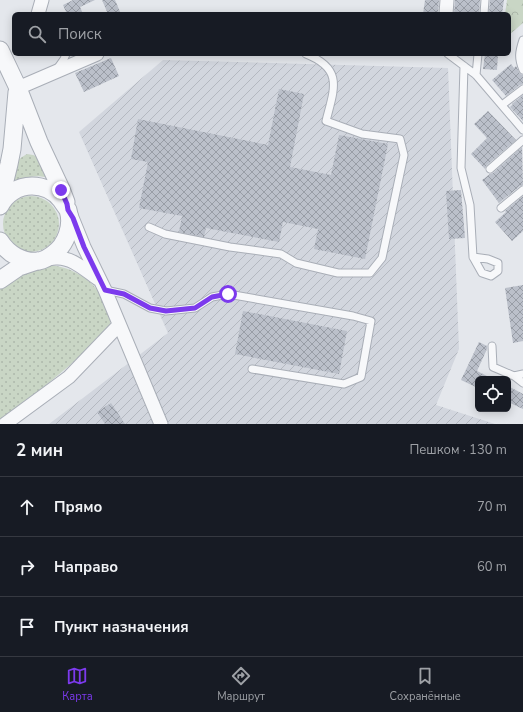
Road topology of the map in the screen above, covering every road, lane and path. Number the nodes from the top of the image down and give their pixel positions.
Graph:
1 (42, 0) edge
2 (448, 0) edge
3 (485, 0) edge
4 (39, 12) edge
5 (446, 12) edge
6 (484, 12) edge
7 (523, 40) edge
8 (0, 50) edge
9 (65, 56) edge
10 (92, 56) edge
11 (312, 56) edge
12 (451, 56) edge
13 (478, 56) edge
14 (464, 66) junction
15 (523, 70) edge
16 (54, 72) junction
17 (476, 75) junction
18 (18, 88) junction
19 (523, 89) edge
20 (502, 105) junction
21 (523, 130) edge
22 (523, 140) edge
23 (490, 169) dead end
24 (523, 190) edge
25 (0, 201) edge
26 (0, 206) edge
27 (501, 208) dead end
28 (68, 210) junction
29 (149, 227) dead end
30 (0, 241) edge
31 (473, 257) dead end
32 (40, 260) junction
33 (0, 280) edge
34 (103, 285) junction
35 (119, 325) junction
36 (492, 346) dead end
37 (252, 369) dead end
38 (523, 374) edge
39 (514, 376) junction
40 (523, 383) edge
41 (5, 424) edge
42 (161, 424) edge

1 - 4 street
2 - 5 street
3 - 6 lane
7 - 15 lane
8 - 18 street
9 - 16 lane
10 - 16 street
11 - 29 lane
12 - 14 lane
13 - 17 lane
14 - 17 lane
14 - 31 lane
16 - 18 street
17 - 20 lane
18 - 25 street
18 - 28 street
19 - 20 lane
20 - 21 lane
22 - 23 lane
24 - 27 lane
26 - 28 street
28 - 32 street
28 - 34 street
30 - 32 street
32 - 33 street
32 - 34 street
34 - 35 street
34 - 37 lane
35 - 41 street
35 - 42 street
36 - 39 lane
38 - 39 lane
39 - 40 lane

